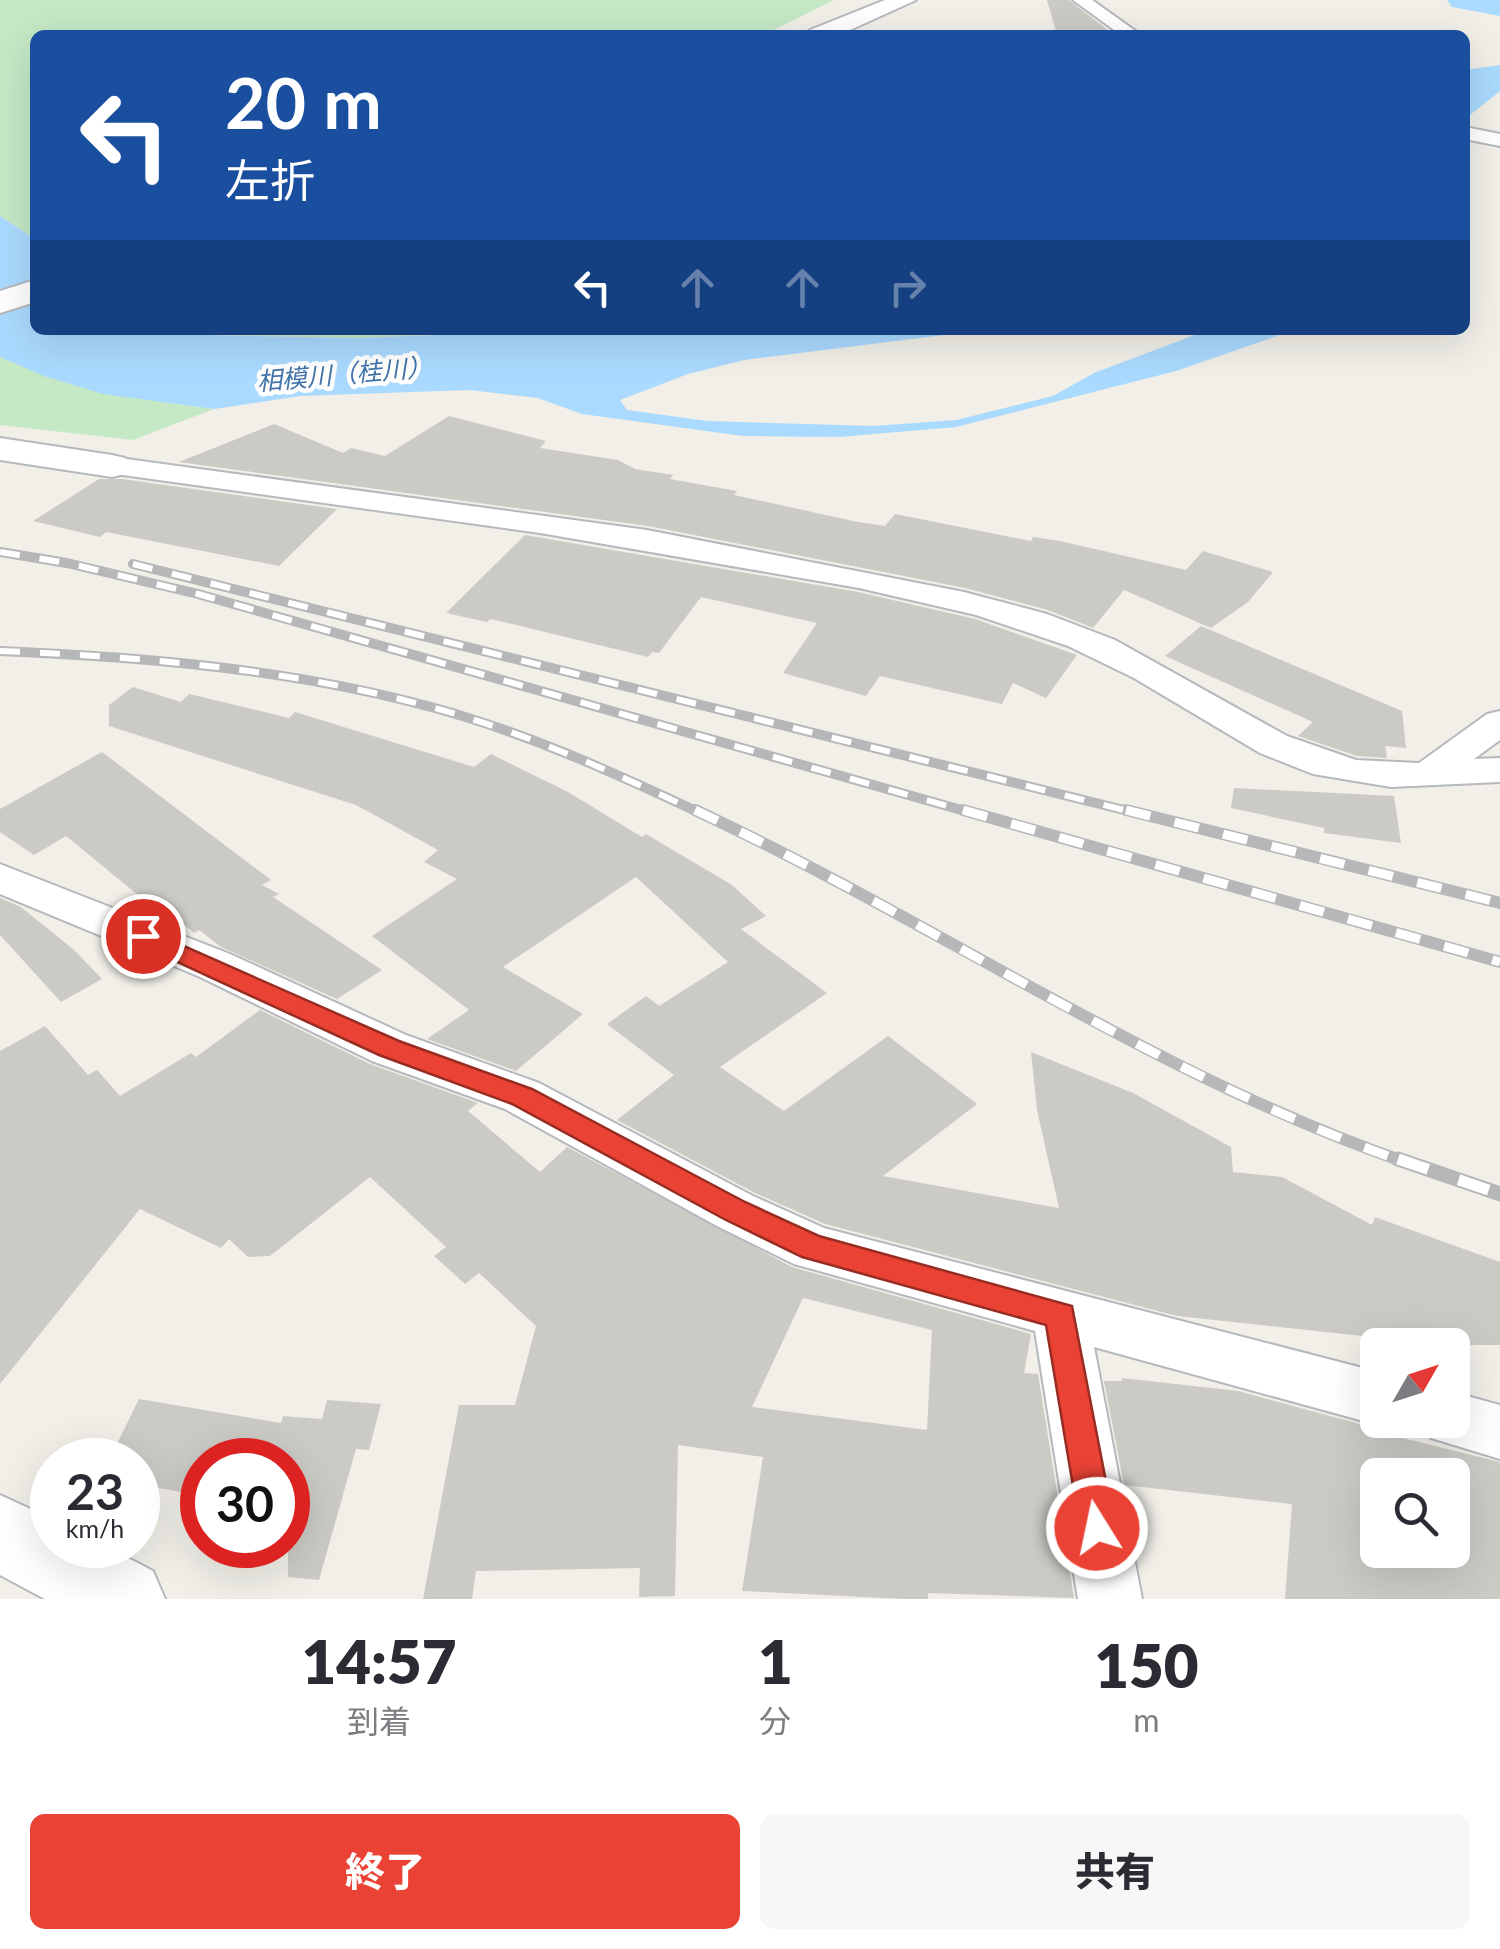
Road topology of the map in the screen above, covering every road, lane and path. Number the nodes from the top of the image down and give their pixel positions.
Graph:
1 (905, 0) edge
2 (1081, 0) edge
3 (835, 30) edge
4 (1125, 30) edge
5 (1470, 134) edge
6 (1500, 140) edge
7 (30, 292) edge
8 (0, 302) edge
9 (0, 450) edge
10 (112, 466) joint
11 (1500, 722) edge
12 (1500, 770) edge
13 (1430, 773) junction
14 (0, 878) edge
15 (1060, 1316) junction
16 (1360, 1395) edge
17 (1470, 1424) edge
18 (1500, 1432) edge
19 (0, 1533) edge
20 (124, 1599) edge
21 (1110, 1599) edge

1 - 3 main road
2 - 4 street
5 - 6 street
7 - 8 main road
9 - 10 street
10 - 13 street
11 - 13 street
12 - 13 street
14 - 15 street
15 - 16 street
15 - 21 street
17 - 18 street
19 - 20 street

